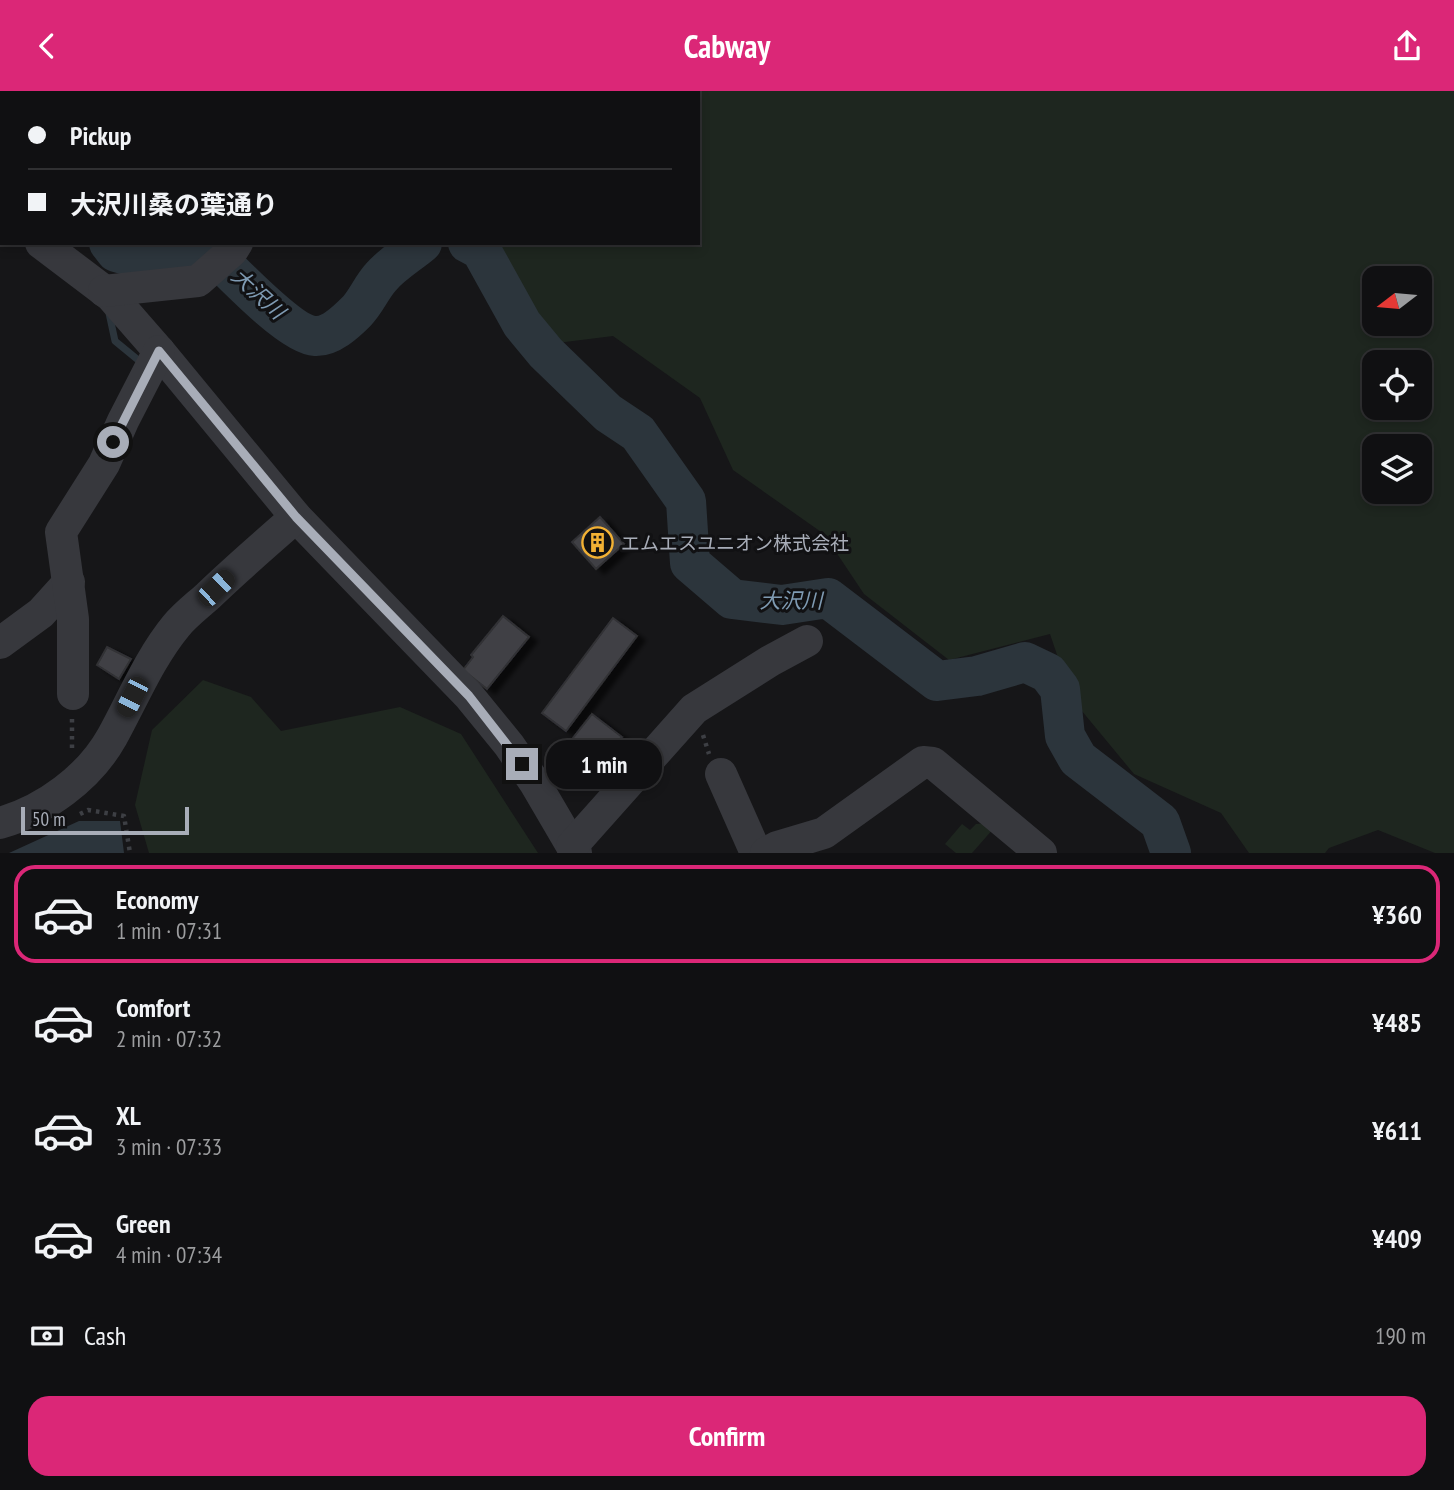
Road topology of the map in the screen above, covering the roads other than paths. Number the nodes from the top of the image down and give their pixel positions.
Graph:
1 (44, 245) edge
2 (234, 247) edge
3 (104, 291) junction
4 (159, 351) junction
5 (296, 517) junction
6 (69, 582) junction
7 (807, 641) dead end
8 (0, 643) edge
9 (73, 694) road end
10 (721, 774) road end
11 (0, 823) edge
12 (574, 850) edge
13 (1036, 851) edge
14 (756, 853) edge
15 (766, 853) edge

1 - 3 street
2 - 3 street
3 - 4 street
4 - 5 street
4 - 6 street
5 - 11 street
5 - 12 street
6 - 8 street
6 - 9 street
7 - 12 street
10 - 14 street
13 - 15 street

